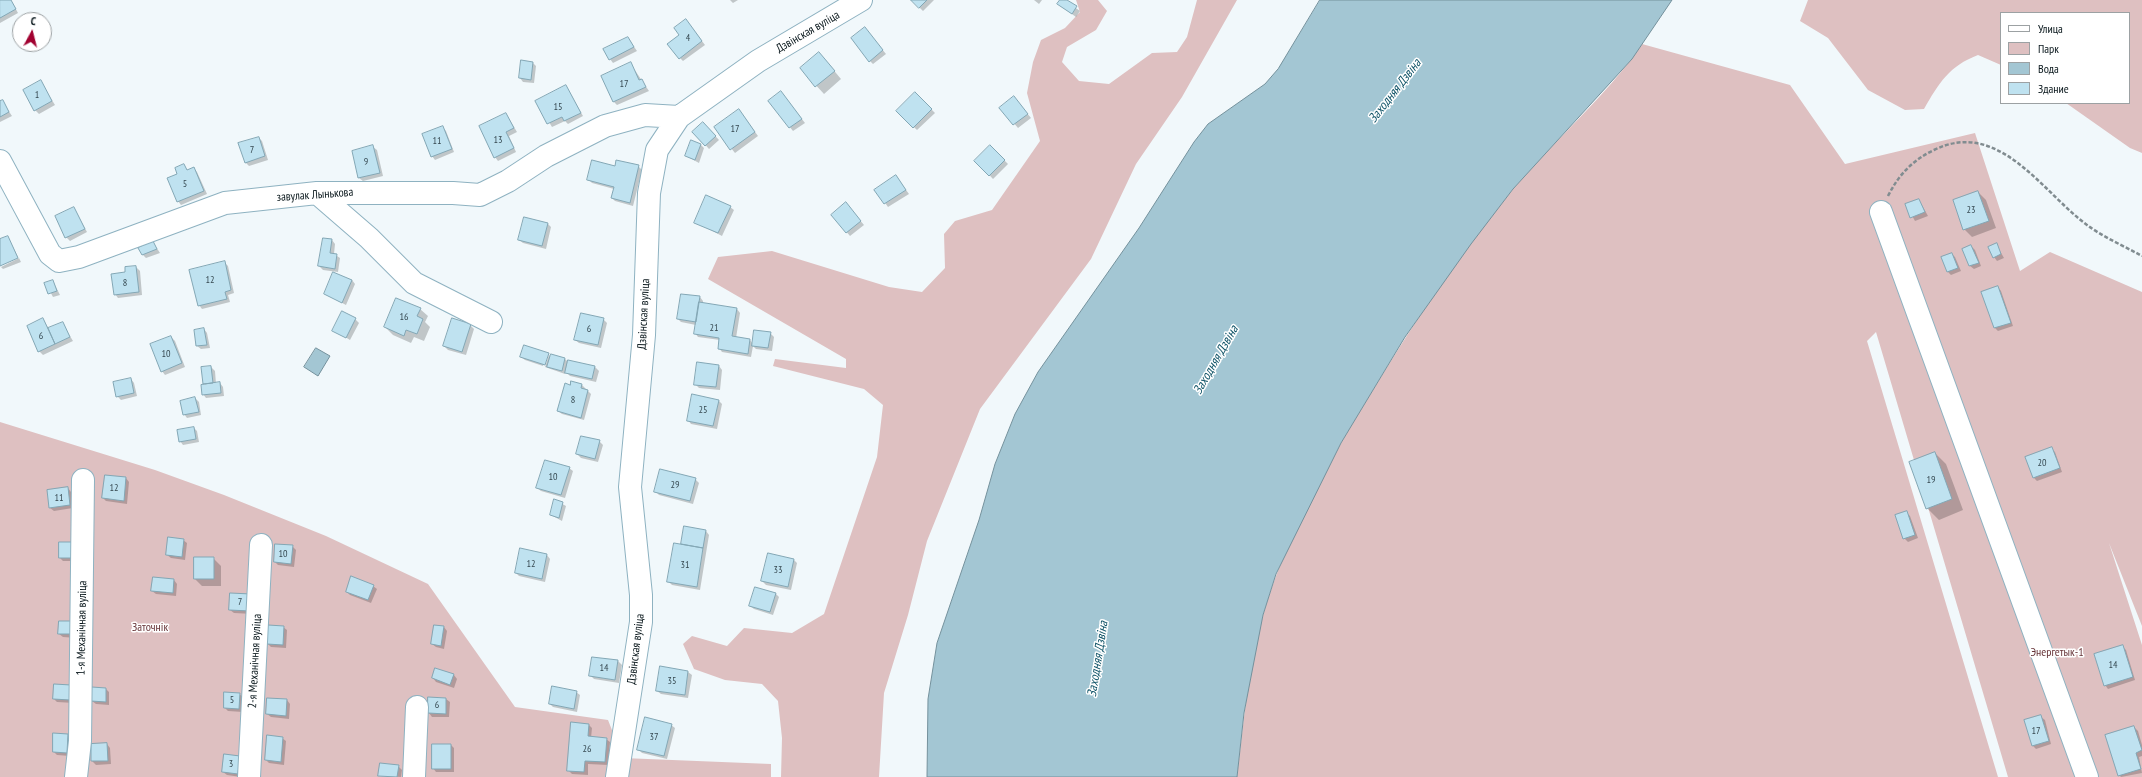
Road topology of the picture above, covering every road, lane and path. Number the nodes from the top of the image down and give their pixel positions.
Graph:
1 (861, 0) edge
2 (679, 117) junction
3 (0, 161) edge
4 (317, 193) junction
5 (1880, 212) joint
6 (2142, 256) edge
7 (491, 322) dead end
8 (83, 480) dead end
9 (261, 545) dead end
10 (417, 707) dead end
11 (618, 767) edge
12 (76, 777) edge
13 (249, 777) edge
14 (414, 777) edge
15 (2087, 777) edge

1 - 2 street, Дзвінская вуліца
2 - 4 street, завулак Лынькова
2 - 11 street, Дзвінская вуліца
3 - 4 street, завулак Лынькова
4 - 7 street
5 - 6 path
5 - 15 street
8 - 12 street, 1-я Механічная вуліца
9 - 13 street, 2-я Механічная вуліца
10 - 14 street

